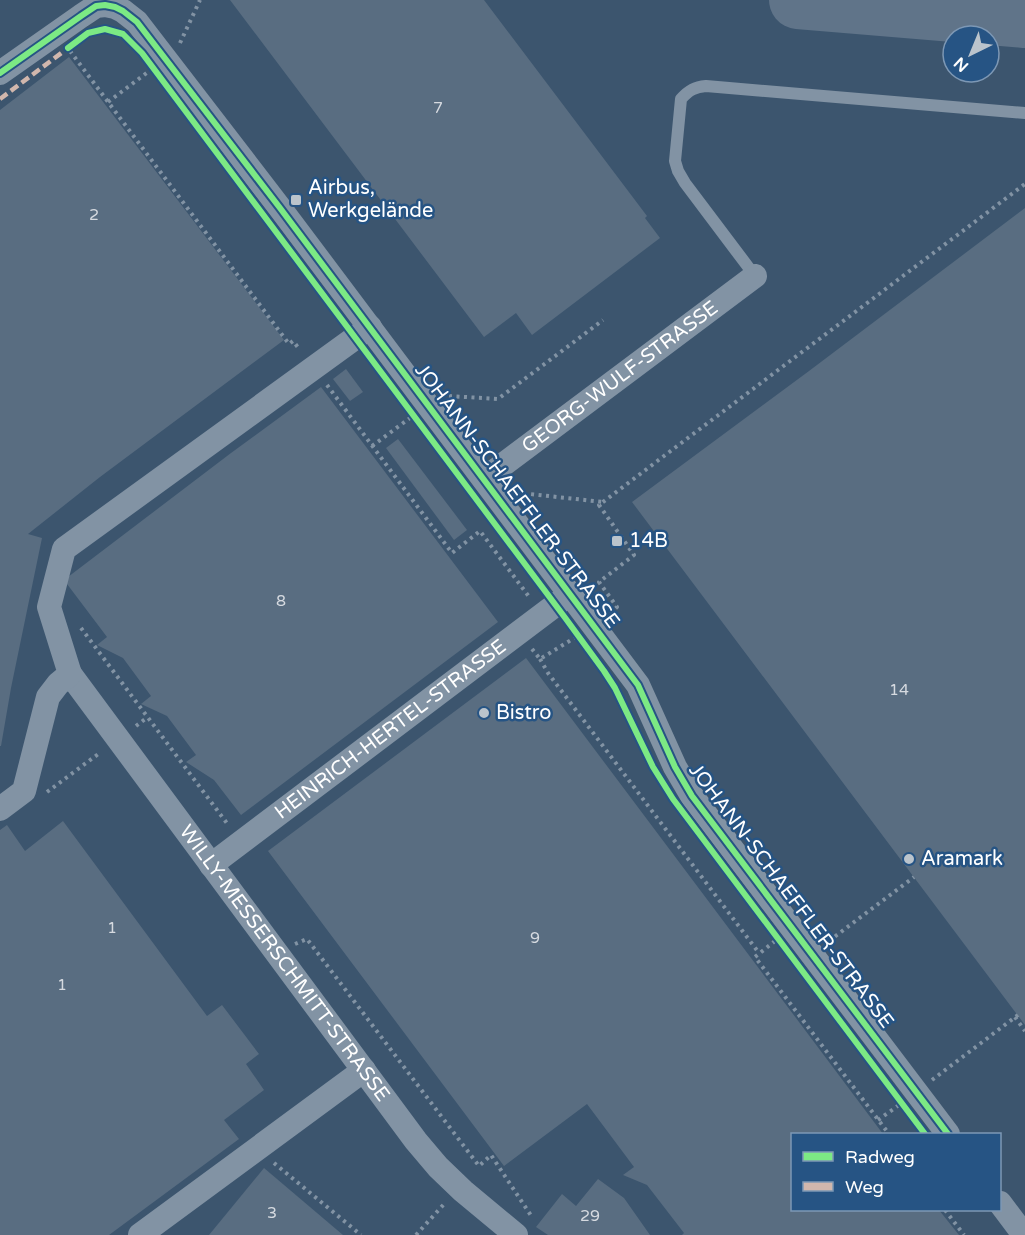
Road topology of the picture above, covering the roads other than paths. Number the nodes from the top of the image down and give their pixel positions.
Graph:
1 (117, 3) edge
2 (0, 73) edge
3 (1025, 113) edge
4 (755, 276) joint
5 (370, 327) junction
6 (484, 479) junction
7 (563, 600) junction
8 (70, 674) junction
9 (0, 808) edge
10 (211, 865) junction
11 (364, 1070) junction
12 (947, 1133) edge
13 (1001, 1206) edge
14 (525, 1227) edge
15 (140, 1235) edge
16 (1024, 1235) edge

1 - 2 street, JOHANN-SCHAEFFLER-STRASSE
1 - 5 street, JOHANN-SCHAEFFLER-STRASSE
3 - 4 lane
4 - 6 street, GEORG-WULF-STRASSE
5 - 6 street, JOHANN-SCHAEFFLER-STRASSE
5 - 8 street, WILLY-MESSERSCHMITT-STRASSE
6 - 7 street, JOHANN-SCHAEFFLER-STRASSE
7 - 10 street, HEINRICH-HERTEL-STRASSE
7 - 12 street, JOHANN-SCHAEFFLER-STRASSE
8 - 9 street
8 - 10 street, WILLY-MESSERSCHMITT-STRASSE
10 - 11 street, WILLY-MESSERSCHMITT-STRASSE
11 - 14 street, WILLY-MESSERSCHMITT-STRASSE
11 - 15 street
13 - 16 street

